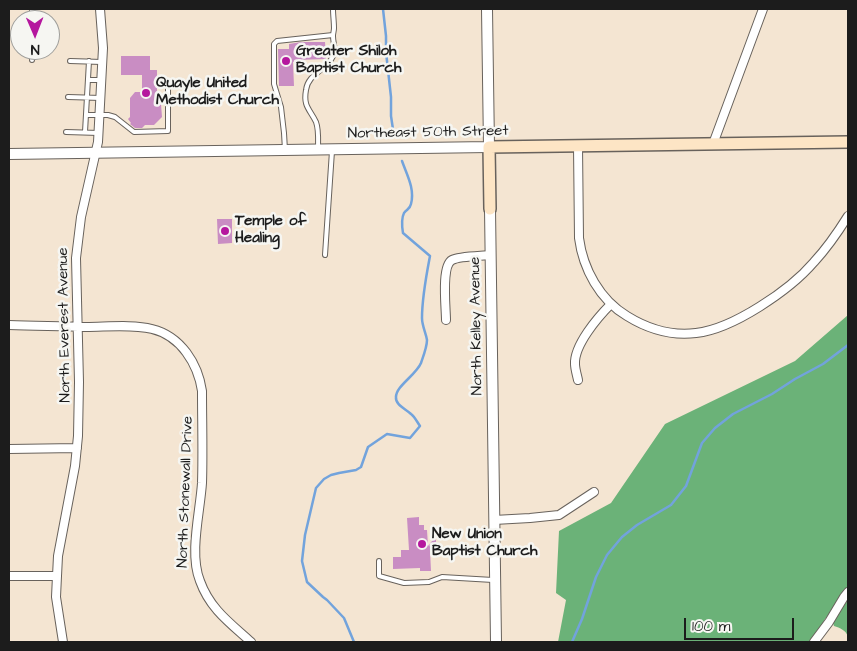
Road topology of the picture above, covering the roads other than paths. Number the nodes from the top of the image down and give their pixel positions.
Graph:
1 (100, 9) edge
2 (333, 9) edge
3 (487, 9) edge
4 (763, 9) edge
5 (333, 35) junction
6 (70, 61) dead end
7 (89, 61) junction
8 (103, 62) junction
9 (88, 80) junction
10 (102, 80) junction
11 (168, 86) dead end
12 (68, 97) dead end
13 (87, 97) junction
14 (101, 98) junction
15 (86, 115) junction
16 (100, 115) junction
17 (66, 132) dead end
18 (84, 132) junction
19 (99, 133) junction
20 (848, 142) edge
21 (714, 144) junction
22 (578, 146) junction
23 (489, 147) junction
24 (318, 149) junction
25 (332, 149) junction
26 (284, 150) junction
27 (96, 153) junction
28 (9, 154) edge
29 (490, 209) joint
30 (848, 216) edge
31 (325, 254) dead end
32 (490, 255) junction
33 (611, 304) junction
34 (446, 320) dead end
35 (9, 325) edge
36 (78, 326) junction
37 (578, 380) dead end
38 (77, 448) junction
39 (9, 449) edge
40 (594, 492) dead end
41 (494, 520) junction
42 (379, 561) dead end
43 (9, 576) edge
44 (57, 576) junction
45 (496, 580) junction
46 (848, 592) edge
47 (62, 642) edge
48 (250, 642) edge
49 (496, 642) edge
50 (814, 642) edge

1 - 8 street, North Everest Avenue
2 - 5 lane
3 - 23 street, North Kelley Avenue
4 - 21 street
5 - 24 lane
5 - 26 lane
6 - 7 lane
7 - 8 lane
7 - 9 lane
8 - 10 street, North Everest Avenue
9 - 10 lane
9 - 13 lane
10 - 14 street, North Everest Avenue
11 - 16 lane
12 - 13 lane
13 - 14 lane
13 - 15 lane
14 - 16 street, North Everest Avenue
15 - 16 lane
15 - 18 lane
16 - 19 street, North Everest Avenue
17 - 18 lane
18 - 19 lane
19 - 27 street, North Everest Avenue
20 - 21 main road, Northeast 50th Street
21 - 22 main road, Northeast 50th Street
22 - 23 main road, Northeast 50th Street
22 - 33 street
23 - 25 street, Northeast 50th Street
23 - 29 main road, North Kelley Avenue
24 - 25 street, Northeast 50th Street
24 - 26 street, Northeast 50th Street
25 - 31 lane
26 - 27 street, Northeast 50th Street
27 - 28 street, Northeast 50th Street
27 - 36 street, North Everest Avenue
29 - 32 street, North Kelley Avenue
30 - 33 street
32 - 34 street
32 - 41 street, North Kelley Avenue
33 - 37 street
35 - 36 street, North Stonewall Drive
36 - 38 street, North Everest Avenue
36 - 48 street, North Stonewall Drive
38 - 39 street
38 - 44 street, North Everest Avenue
40 - 41 street
41 - 45 street, North Kelley Avenue
42 - 45 lane
43 - 44 street
44 - 47 street, North Everest Avenue
45 - 49 street, North Kelley Avenue
46 - 50 street

